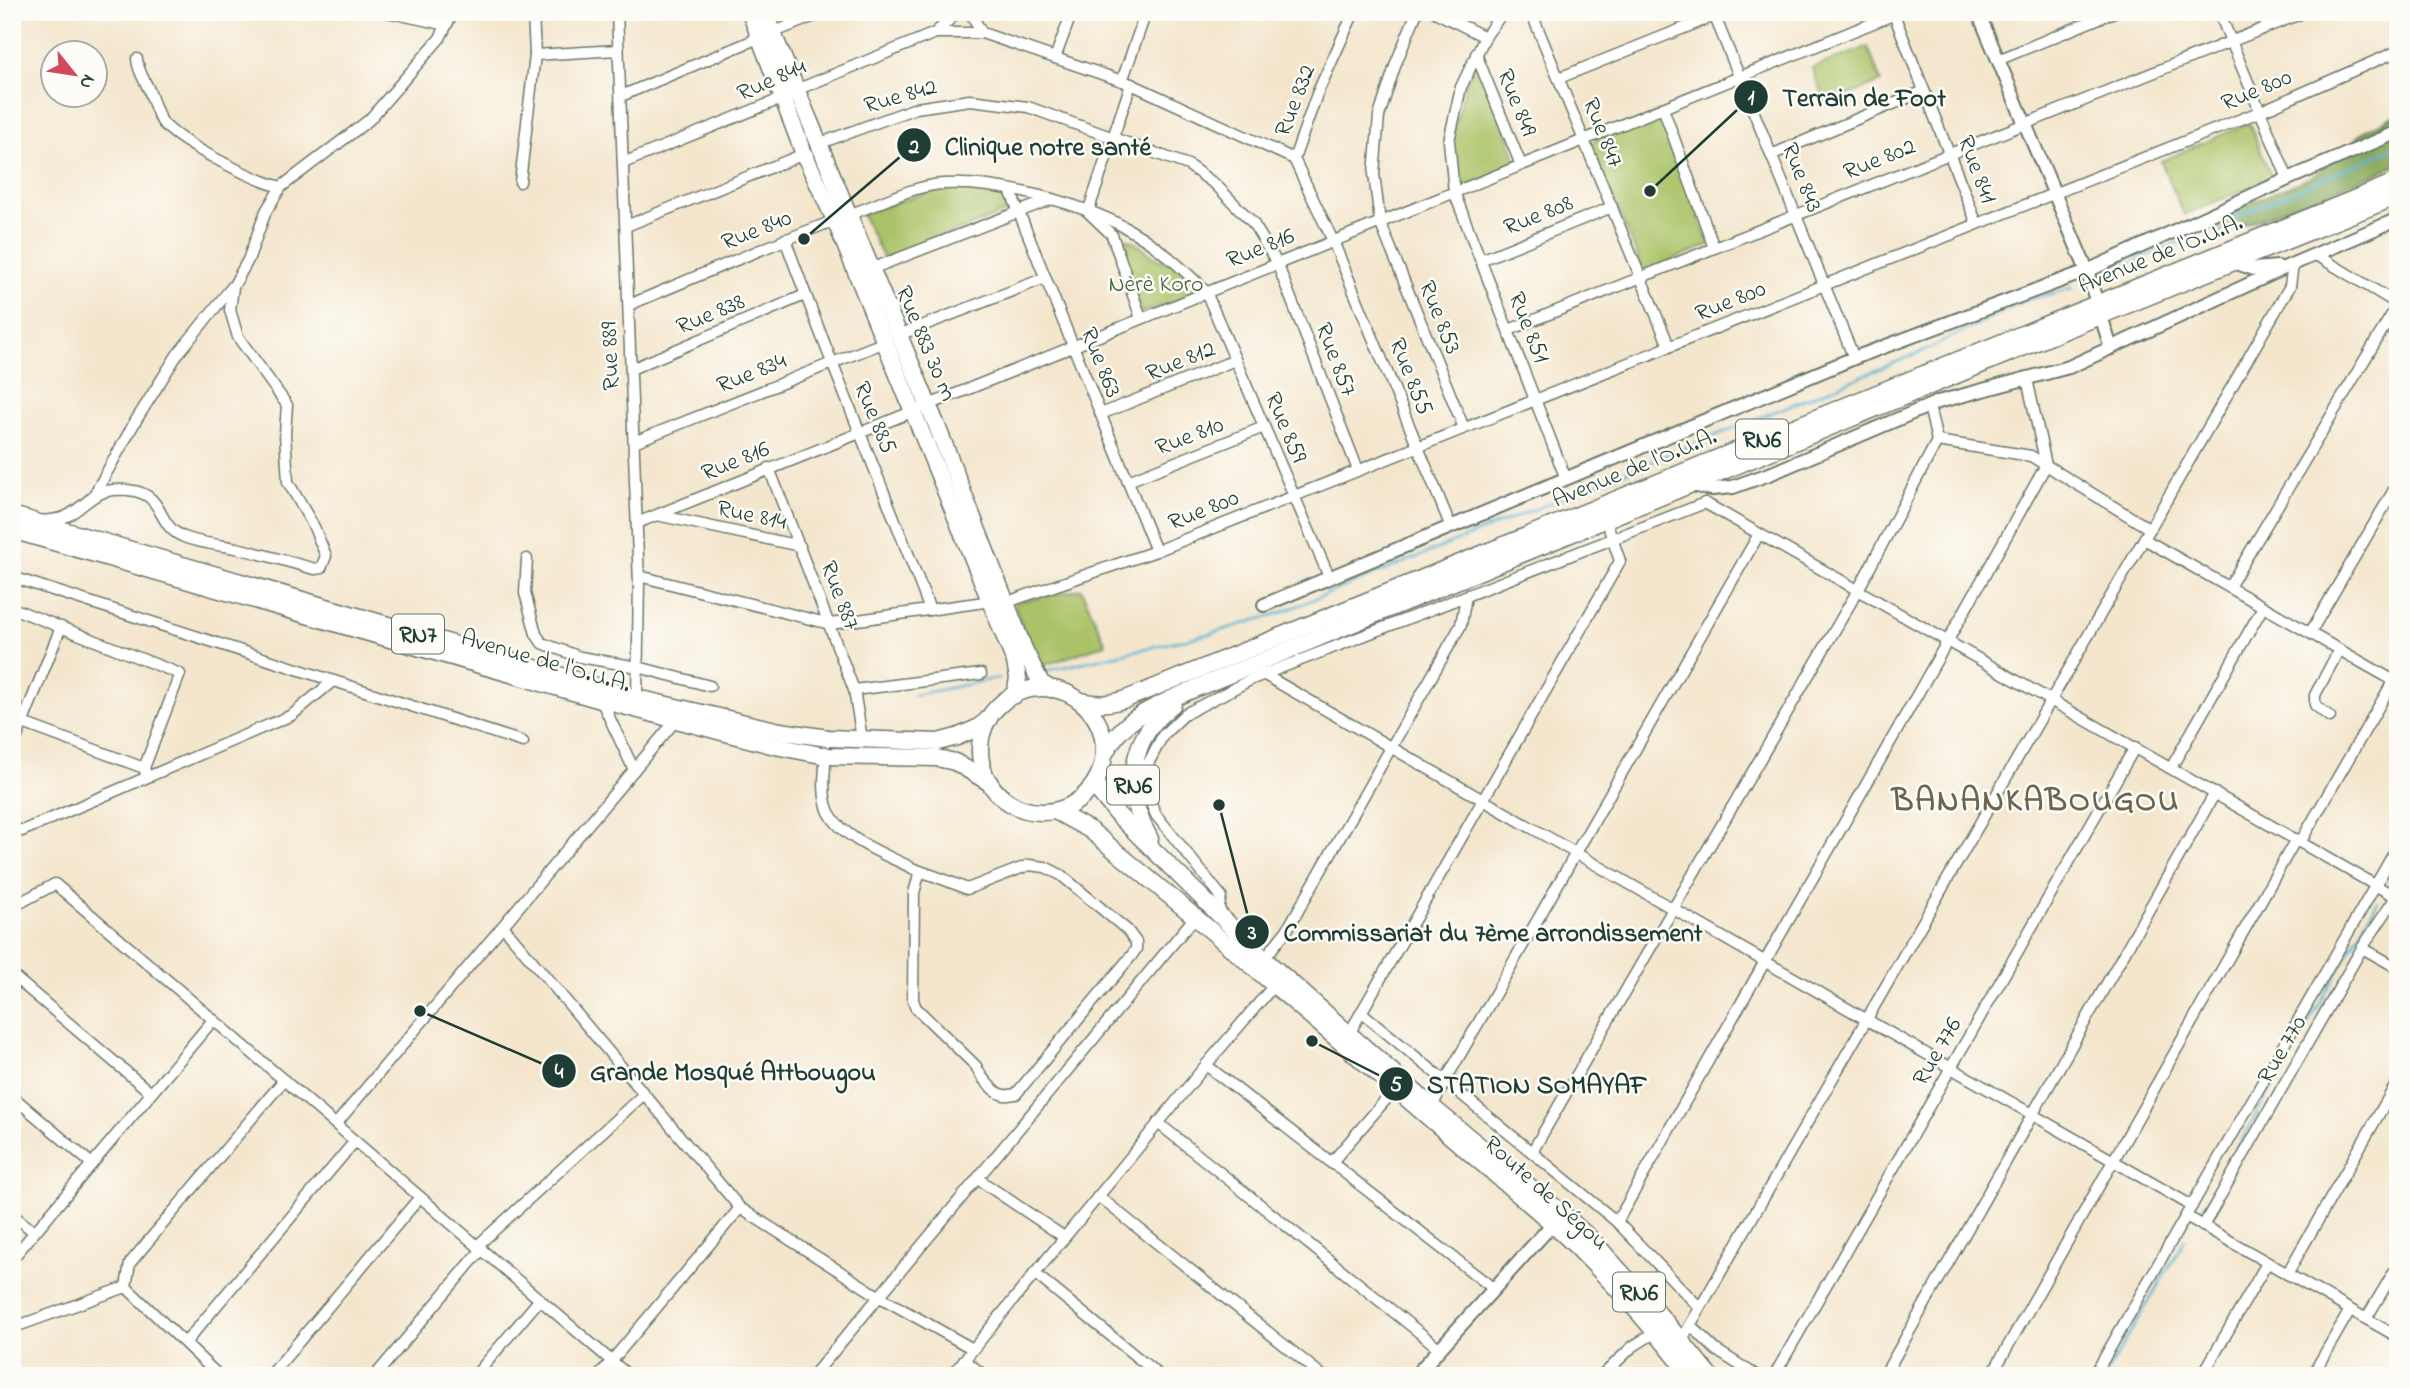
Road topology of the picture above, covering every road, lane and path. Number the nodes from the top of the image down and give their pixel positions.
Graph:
1 (387, 12) edge
2 (453, 12) edge
3 (533, 12) edge
4 (629, 12) edge
5 (750, 12) edge
6 (764, 12) edge
7 (824, 12) edge
8 (957, 12) edge
9 (970, 12) edge
10 (1072, 12) edge
11 (1146, 12) edge
12 (1354, 12) edge
13 (1417, 12) edge
14 (1435, 12) edge
15 (1503, 12) edge
16 (1531, 12) edge
17 (1978, 12) edge
18 (2114, 12) edge
19 (2218, 12) edge
20 (2305, 12) edge
21 (1896, 13) edge
22 (617, 14) edge
23 (1717, 14) edge
24 (447, 25) junction
25 (935, 33) junction
26 (982, 33) junction
27 (767, 35) junction
28 (1485, 37) junction
29 (2231, 43) junction
30 (618, 50) junction
31 (2398, 51) edge
32 (1476, 54) junction
33 (535, 55) junction
34 (1055, 58) junction
35 (137, 59) dead end
36 (1998, 60) junction
37 (1739, 77) junction
38 (1559, 78) junction
39 (1127, 83) junction
40 (1924, 91) junction
41 (789, 94) junction
42 (621, 96) junction
43 (1662, 108) junction
44 (2259, 112) junction
45 (2024, 123) junction
46 (2398, 132) edge
47 (1114, 138) junction
48 (1584, 139) junction
49 (811, 149) junction
50 (1949, 153) junction
51 (1771, 155) junction
52 (1294, 159) junction
53 (623, 163) junction
54 (1521, 165) junction
55 (2288, 179) junction
56 (2398, 181) edge
57 (520, 182) dead end
58 (281, 187) junction
59 (1010, 190) junction
60 (1454, 192) junction
61 (2054, 193) junction
62 (2398, 196) edge
63 (1052, 198) junction
64 (1612, 207) junction
65 (1018, 212) junction
66 (1088, 212) junction
67 (1795, 215) junction
68 (842, 217) junction
69 (2398, 219) edge
70 (1380, 222) junction
71 (1977, 224) junction
72 (626, 226) junction
73 (785, 239) junction
74 (1333, 241) junction
75 (1713, 248) junction
76 (2316, 255) junction
77 (1481, 260) junction
78 (2234, 262) junction
79 (1277, 264) junction
80 (2292, 264) junction
81 (872, 269) junction
82 (2087, 271) junction
83 (1641, 277) junction
84 (1045, 278) junction
85 (1824, 285) junction
86 (233, 287) junction
87 (1206, 292) junction
88 (805, 295) junction
89 (2398, 304) edge
90 (629, 305) junction
91 (2100, 309) junction
92 (1141, 318) junction
93 (1509, 330) junction
94 (892, 339) junction
95 (1073, 346) junction
96 (1670, 346) junction
97 (2111, 348) junction
98 (1854, 358) junction
99 (1235, 360) junction
100 (831, 363) junction
101 (631, 369) junction
102 (2026, 379) junction
103 (1536, 399) junction
104 (1929, 405) junction
105 (921, 407) junction
106 (1101, 414) junction
107 (1264, 427) junction
108 (1464, 428) junction
109 (859, 432) junction
110 (1937, 441) junction
111 (634, 442) junction
112 (1418, 446) junction
113 (2046, 465) junction
114 (769, 468) junction
115 (1358, 470) junction
116 (1721, 473) junction
117 (1566, 479) junction
118 (1128, 481) junction
119 (2398, 483) edge
120 (1692, 485) junction
121 (1712, 489) junction
122 (94, 495) junction
123 (1294, 496) junction
124 (1705, 503) junction
125 (12, 515) edge
126 (655, 515) junction
127 (1606, 520) junction
128 (38, 522) junction
129 (637, 523) junction
130 (1451, 527) junction
131 (2150, 529) junction
132 (12, 530) edge
133 (1759, 534) junction
134 (1612, 539) junction
135 (2144, 539) junction
136 (800, 546) junction
137 (1156, 551) junction
138 (527, 559) dead end
139 (639, 576) junction
140 (12, 577) edge
141 (1330, 579) junction
142 (2229, 587) junction
143 (1858, 590) junction
144 (1466, 596) junction
145 (999, 602) junction
146 (1264, 605) dead end
147 (2263, 607) junction
148 (12, 608) edge
149 (930, 610) junction
150 (830, 624) junction
151 (61, 627) junction
152 (2310, 633) junction
153 (1948, 641) junction
154 (2339, 650) junction
155 (1266, 666) junction
156 (638, 667) junction
157 (981, 674) dead end
158 (1252, 678) junction
159 (2396, 679) edge
160 (333, 681) junction
161 (710, 686) dead end
162 (1051, 689) junction
163 (1194, 689) junction
164 (854, 690) junction
165 (1015, 695) junction
166 (637, 698) junction
167 (2051, 699) junction
168 (600, 700) junction
169 (1081, 701) junction
170 (2330, 717) dead end
171 (989, 719) junction
172 (676, 720) junction
173 (18, 721) edge
174 (828, 738) junction
175 (862, 739) junction
176 (523, 742) dead end
177 (2135, 747) junction
178 (1391, 748) junction
179 (12, 749) edge
180 (1104, 755) junction
181 (826, 756) junction
182 (2171, 768) junction
183 (634, 770) junction
184 (145, 773) junction
185 (1096, 781) junction
186 (990, 783) junction
187 (2215, 793) junction
188 (1483, 800) junction
189 (1055, 811) junction
190 (12, 827) edge
191 (2299, 840) junction
192 (2398, 846) edge
193 (1576, 854) junction
194 (1170, 867) junction
195 (920, 871) junction
196 (2376, 884) junction
197 (2397, 895) edge
198 (12, 907) edge
199 (1674, 910) junction
200 (1218, 914) junction
201 (1195, 916) junction
202 (503, 926) junction
203 (2362, 948) junction
204 (1264, 959) junction
205 (1763, 961) junction
206 (2398, 968) edge
207 (12, 975) edge
208 (1276, 983) junction
209 (1361, 1012) junction
210 (1865, 1019) junction
211 (214, 1020) junction
212 (1350, 1032) junction
213 (1206, 1065) junction
214 (1951, 1068) junction
215 (284, 1080) junction
216 (1445, 1081) junction
217 (2398, 1081) edge
218 (1395, 1089) junction
219 (151, 1093) junction
220 (644, 1094) junction
221 (12, 1096) edge
222 (1433, 1107) junction
223 (2032, 1114) junction
224 (336, 1124) junction
225 (1158, 1124) junction
226 (355, 1141) junction
227 (1532, 1152) junction
228 (2112, 1161) junction
229 (1331, 1163) junction
230 (92, 1164) junction
231 (978, 1179) junction
232 (1098, 1196) junction
233 (421, 1197) junction
234 (2192, 1206) junction
235 (740, 1209) junction
236 (12, 1214) edge
237 (2186, 1216) junction
238 (1558, 1218) junction
239 (1617, 1222) junction
240 (2203, 1226) junction
241 (34, 1232) junction
242 (1064, 1237) junction
243 (480, 1247) junction
244 (12, 1259) edge
245 (2267, 1263) junction
246 (2398, 1265) edge
247 (1034, 1273) junction
248 (2287, 1274) junction
249 (126, 1287) junction
250 (1494, 1289) junction
251 (880, 1297) junction
252 (540, 1300) junction
253 (1700, 1308) junction
254 (2350, 1310) junction
255 (2366, 1319) junction
256 (1690, 1325) junction
257 (12, 1328) edge
258 (1657, 1332) junction
259 (2398, 1337) edge
260 (1681, 1340) junction
261 (185, 1343) junction
262 (973, 1349) junction
263 (1440, 1349) junction
264 (611, 1360) junction
265 (964, 1360) junction
266 (219, 1376) edge
267 (270, 1376) edge
268 (375, 1376) edge
269 (475, 1376) edge
270 (599, 1376) edge
271 (629, 1376) edge
272 (813, 1376) edge
273 (951, 1376) edge
274 (985, 1376) edge
275 (1160, 1376) edge
276 (1323, 1376) edge
277 (1415, 1376) edge
278 (1602, 1376) edge
279 (1691, 1376) edge
280 (1710, 1376) edge
281 (1757, 1376) edge
282 (1774, 1376) edge
283 (1884, 1376) edge
284 (1991, 1376) edge
285 (2094, 1376) edge
286 (2202, 1376) edge
287 (2312, 1376) edge

1 - 24 street
2 - 24 street
3 - 33 street
4 - 22 street
5 - 27 main road
6 - 27 main road, Rue 883 30 m
7 - 27 street
8 - 25 street
9 - 26 street
10 - 34 street
11 - 39 street
12 - 52 street, Rue 832
13 - 70 street, Rue 853
14 - 28 street
15 - 28 street, Rue 851
16 - 38 street, Rue 847
17 - 36 street
18 - 36 street
19 - 29 street
20 - 29 street, Rue 802
21 - 37 street, Rue 816
21 - 40 street, Rue 841
22 - 30 street, Rue 889
23 - 37 street, Rue 843
23 - 38 street
24 - 58 street
25 - 26 street
25 - 41 street, Rue 844
26 - 34 street
27 - 41 main road, Rue 883 30 m
27 - 42 street
28 - 32 street, Rue 851
29 - 44 street
29 - 45 street, Rue 802
30 - 33 street
30 - 42 street, Rue 889
31 - 44 street, Rue 800
32 - 54 street, Rue 849
32 - 60 street, Rue 851
33 - 57 street
34 - 39 street
35 - 58 street
36 - 45 street
37 - 43 street, Rue 816
37 - 51 street, Rue 843
38 - 48 street, Rue 847
39 - 47 street
39 - 52 street
40 - 50 street, Rue 841
40 - 51 street
41 - 49 main road, Rue 883 30 m
41 - 53 street, Rue 844
42 - 53 street, Rue 889
43 - 48 street, Rue 816
43 - 75 street
44 - 55 street
44 - 61 street, Rue 800
45 - 50 street, Rue 802
45 - 61 street
46 - 55 street, Avenue de l'O.U.A.
47 - 49 street, Rue 842
47 - 66 street
47 - 79 street, Rue 842
48 - 54 street, Rue 816
48 - 64 street, Rue 847
49 - 68 main road, Rue 883 30 m
49 - 72 street, Rue 842
50 - 67 street, Rue 802
50 - 71 street, Rue 841
51 - 67 street, Rue 843
52 - 74 street, Rue 832
53 - 72 street, Rue 889
54 - 60 street, Rue 816
55 - 82 street, Avenue de l'O.U.A.
56 - 91 main road, Avenue de l'O.U.A. / RN6
58 - 86 street
59 - 63 street, Rue 840
59 - 65 street, Rue 863
59 - 68 street, Rue 840
60 - 70 street, Rue 816
60 - 77 street, Rue 851
61 - 71 street, Rue 800
61 - 82 street
62 - 78 main road, Avenue de l'O.U.A. / RN6
63 - 65 street
63 - 66 street, Rue 840
64 - 77 street, Rue 808
64 - 83 street, Rue 847
65 - 81 street
65 - 84 street, Rue 863
66 - 87 street, Rue 840
66 - 92 street
67 - 75 street, Rue 802
67 - 85 street, Rue 843
68 - 73 street, Rue 840
68 - 81 main road, Rue 883 30 m
68 - 94 main road
69 - 76 street, Avenue de l'O.U.A.
70 - 74 street, Rue 816
70 - 108 street, Rue 853
71 - 85 street, Rue 800
72 - 90 street, Rue 889
73 - 88 street, Rue 885
73 - 90 street, Rue 840
74 - 79 street, Rue 816
74 - 112 street, Rue 855
75 - 83 street, Rue 802
76 - 80 street, Avenue de l'O.U.A.
76 - 89 street
77 - 93 street, Rue 851
78 - 80 street
78 - 91 main road, Avenue de l'O.U.A. / RN6
79 - 87 street, Rue 816
79 - 115 street, Rue 857
80 - 97 street, Avenue de l'O.U.A.
80 - 131 street
81 - 94 main road, Rue 883 30 m
82 - 91 street
82 - 98 street, Avenue de l'O.U.A.
83 - 93 street, Rue 802
83 - 96 street, Rue 847
84 - 94 street, Rue 834
84 - 95 street, Rue 863
85 - 96 street, Rue 800
85 - 98 street, Rue 843
86 - 122 street
86 - 122 street
87 - 92 street, Rue 816
87 - 99 street, Rue 859
88 - 100 street, Rue 885
88 - 101 street, Rue 838
89 - 142 street
90 - 101 street, Rue 889
91 - 97 street
91 - 116 main road, Avenue de l'O.U.A. / RN6
91 - 169 main road, Avenue de l'O.U.A. / RN6
92 - 95 street, Rue 816
93 - 103 street, Rue 851
94 - 100 street, Rue 834
94 - 105 main road, Rue 883 30 m
95 - 105 street, Rue 816
95 - 106 street, Rue 863
96 - 103 street, Rue 800
97 - 102 street, Avenue de l'O.U.A.
98 - 117 street, Avenue de l'O.U.A.
99 - 106 street, Rue 812
99 - 107 street, Rue 859
100 - 109 street, Rue 885
100 - 111 street, Rue 834
101 - 111 street, Rue 889
102 - 104 street, Avenue de l'O.U.A.
102 - 113 street
103 - 108 street, Rue 800
103 - 117 street, Rue 851
104 - 110 street
104 - 121 street, Avenue de l'O.U.A.
105 - 109 street, Rue 816
105 - 145 main road, Rue 883 30 m
106 - 118 street, Rue 863
107 - 118 street, Rue 810
107 - 123 street, Rue 859
108 - 112 street, Rue 800
109 - 114 street, Rue 816
109 - 149 street, Rue 885
110 - 113 street
110 - 143 street
111 - 129 street, Rue 889
112 - 115 street, Rue 800
112 - 130 street, Rue 855
113 - 131 street
113 - 153 street
114 - 126 street, Rue 816
114 - 136 street, Rue 887
115 - 123 street, Rue 800
116 - 120 main road, Avenue de l'O.U.A. / RN6
116 - 121 street
117 - 130 street, Avenue de l'O.U.A.
118 - 137 street, Rue 863
119 - 152 street
120 - 121 street, Avenue de l'O.U.A.
120 - 127 main road, Avenue de l'O.U.A. / RN6
121 - 124 street
122 - 128 street
123 - 137 street, Rue 800
123 - 141 street, Rue 859
124 - 133 street
124 - 134 street, Avenue de l'O.U.A.
125 - 128 main road, Avenue de l'O.U.A. / RN7
126 - 129 street, Rue 816
126 - 136 street, Rue 814
127 - 134 street
127 - 155 main road, Avenue de l'O.U.A. / RN6
128 - 166 main road, Avenue de l'O.U.A. / RN7
129 - 139 street, Rue 889
130 - 141 street, Avenue de l'O.U.A.
131 - 135 street
132 - 168 main road, Avenue de l'O.U.A. / RN7
133 - 143 street
133 - 193 street
134 - 144 street, Avenue de l'O.U.A.
134 - 188 street
135 - 142 street
135 - 167 street
136 - 150 street, Rue 887
137 - 145 street, Rue 800
138 - 156 street
139 - 150 street
139 - 156 street, Rue 889
140 - 160 street
141 - 146 street, Avenue de l'O.U.A.
142 - 147 street
143 - 153 street
143 - 199 street
144 - 155 street, Avenue de l'O.U.A.
144 - 178 street
145 - 149 street
145 - 162 main road
145 - 165 main road
147 - 152 street
147 - 182 street
148 - 151 street
149 - 150 street
150 - 164 street, Rue 887
151 - 173 street
151 - 184 street
152 - 154 street
153 - 167 street
153 - 205 street
154 - 159 street
154 - 170 street
155 - 158 street
155 - 158 street, Avenue de l'O.U.A.
155 - 163 main road, Avenue de l'O.U.A. / RN6
155 - 178 street
156 - 161 street
156 - 166 street, Rue 889
157 - 164 street
158 - 200 street, Avenue de l'O.U.A.
159 - 191 street
160 - 176 street
160 - 184 street
162 - 165 main road
162 - 169 main road
163 - 180 main road, Avenue de l'O.U.A. / RN6
163 - 194 main road, RN6
164 - 175 street, Rue 887
165 - 171 main road
166 - 174 main road, Avenue de l'O.U.A. / RN7
167 - 177 street
167 - 210 street
168 - 172 main road, Avenue de l'O.U.A. / RN7
168 - 183 street
169 - 180 main road
171 - 175 main road, Avenue de l'O.U.A. / RN7
171 - 186 main road
172 - 181 main road, Avenue de l'O.U.A. / RN7
172 - 183 street
173 - 179 street
173 - 184 street
174 - 175 main road, Avenue de l'O.U.A. / RN7
174 - 181 street
177 - 182 street
177 - 214 street, Rue 776
178 - 188 street
178 - 204 street
180 - 185 main road
181 - 186 main road, Avenue de l'O.U.A. / RN7
181 - 195 street
182 - 187 street
183 - 202 street
184 - 190 street
185 - 189 main road, RN6
185 - 194 main road, Route de Ségou / RN6
186 - 189 main road
187 - 191 street
187 - 223 street
188 - 193 street
188 - 209 street
189 - 201 main road, Route de Ségou / RN6
191 - 196 street
191 - 228 street
192 - 196 street
193 - 199 street
193 - 216 street
194 - 200 main road, Route de Ségou / RN6
195 - 195 street
196 - 197 street
196 - 234 street
197 - 203 street, Rue 770
198 - 211 street
199 - 205 street
199 - 227 street
200 - 204 main road, Route de Ségou / RN6
201 - 208 main road, Route de Ségou / RN6
201 - 231 street
202 - 220 street
202 - 224 street
203 - 206 street
203 - 240 street, Rue 770
204 - 212 main road, Route de Ségou / RN6
205 - 210 street
205 - 239 street
207 - 219 street
208 - 213 street
208 - 218 main road, Route de Ségou / RN6
209 - 212 street
209 - 216 street
210 - 214 street
210 - 253 street
211 - 215 street
211 - 219 street
212 - 222 main road, Route de Ségou / RN6
213 - 225 street
213 - 229 street
214 - 223 street
214 - 282 street, Rue 776
215 - 224 street
215 - 249 street
216 - 222 street
216 - 227 street
217 - 248 street
218 - 229 street
218 - 238 main road, Route de Ségou / RN6
219 - 230 street
220 - 235 street
220 - 243 street
221 - 230 street
222 - 238 main road, Route de Ségou / RN6
223 - 228 street
223 - 283 street
224 - 226 street
225 - 232 street
225 - 263 street
226 - 233 street
226 - 261 street
227 - 239 street
228 - 234 street
228 - 284 street
229 - 250 street
230 - 241 street
231 - 242 street
231 - 251 street
232 - 242 street
232 - 276 street
233 - 243 street
233 - 267 street
234 - 237 street
235 - 251 street
235 - 264 street
236 - 241 street
237 - 240 street
237 - 285 street
238 - 250 street
238 - 258 main road, Route de Ségou / RN6
238 - 260 main road, Route de Ségou / RN6
239 - 253 street
240 - 245 street
241 - 244 street
242 - 247 street
243 - 252 street
243 - 268 street
245 - 248 street
245 - 286 street
246 - 255 street
247 - 262 street
247 - 275 street
248 - 254 street
249 - 257 street
249 - 261 street
250 - 263 street
251 - 262 street
251 - 272 street
252 - 264 street
252 - 269 street
253 - 256 street
254 - 255 street
254 - 287 street
255 - 259 street
256 - 260 street
256 - 281 street
258 - 278 street
258 - 279 main road, Route de Ségou / RN6
260 - 280 main road, Route de Ségou / RN6
261 - 266 street
262 - 265 street
263 - 277 street
264 - 270 street
264 - 271 street
265 - 273 street
265 - 274 street

